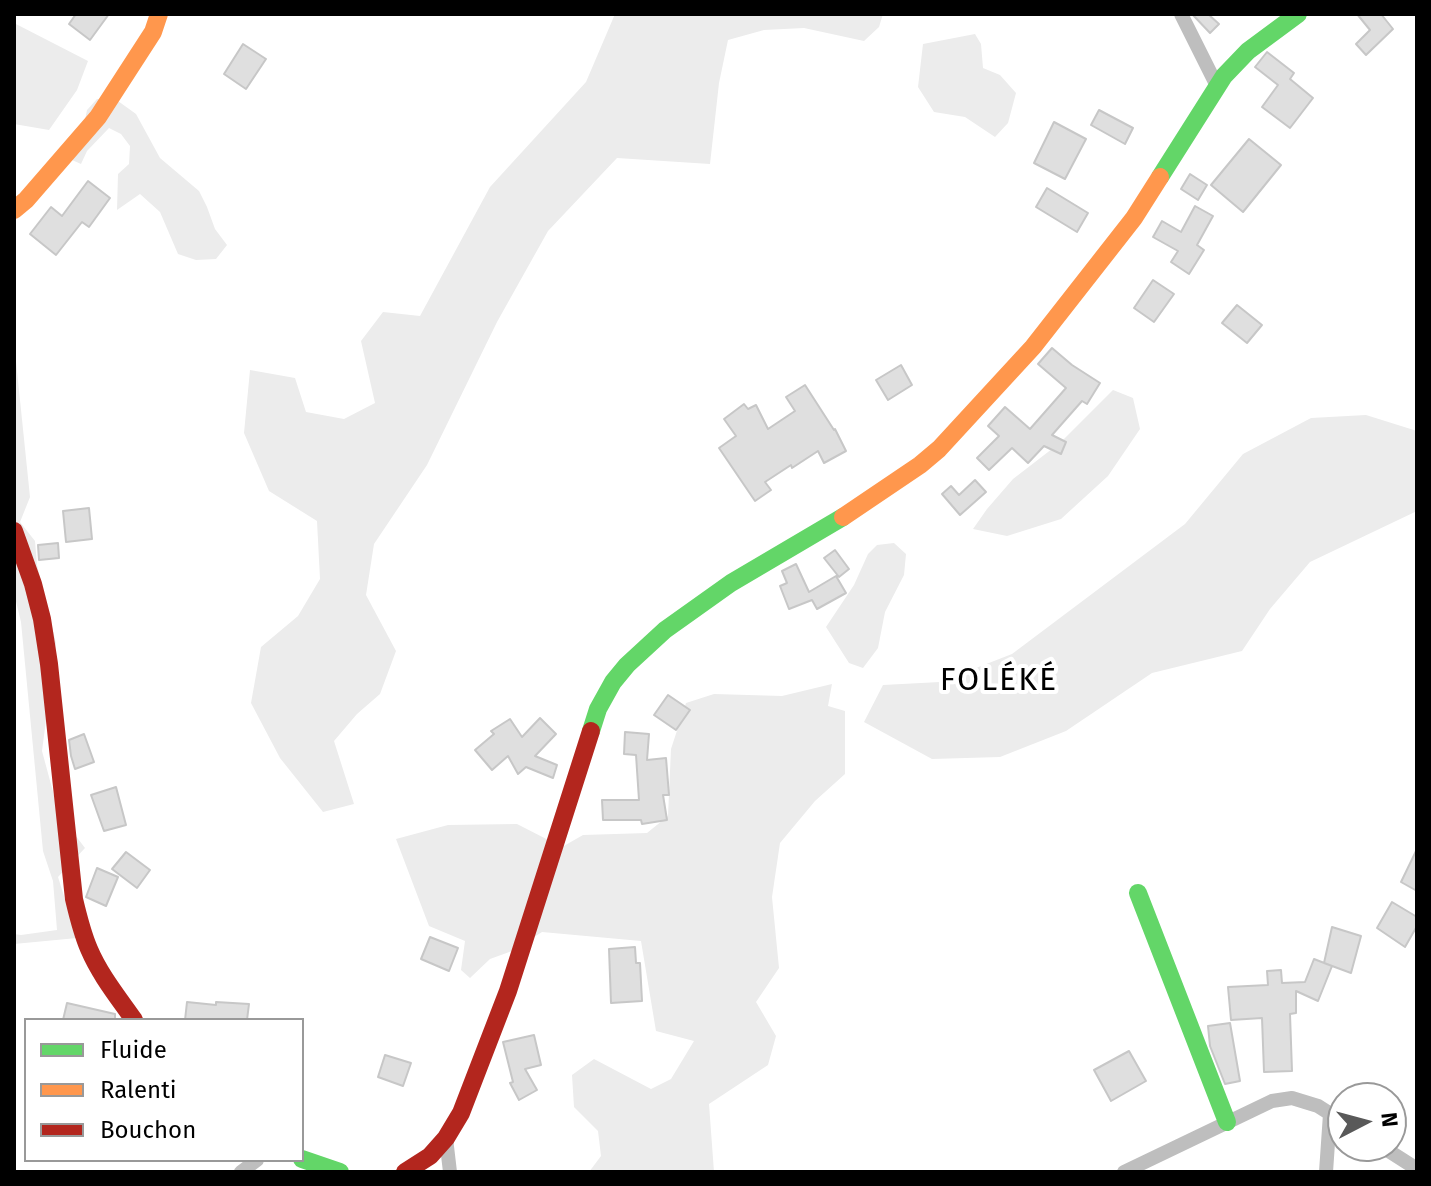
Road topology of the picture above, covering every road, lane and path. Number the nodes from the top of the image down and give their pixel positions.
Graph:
1 (159, 14) edge
2 (1181, 14) edge
3 (1298, 14) edge
4 (1217, 86) junction
5 (14, 210) edge
6 (14, 531) edge
7 (1138, 893) dead end
8 (133, 1018) edge
9 (1327, 1112) edge
10 (1227, 1122) junction
11 (446, 1138) junction
12 (304, 1160) edge
13 (340, 1172) edge
14 (405, 1172) edge
15 (450, 1172) edge
16 (1124, 1172) edge

1 - 5 street
2 - 4 street
3 - 4 street
4 - 11 street
6 - 8 street
7 - 10 street
9 - 10 street
10 - 16 street
11 - 14 street
11 - 15 street
12 - 13 street

